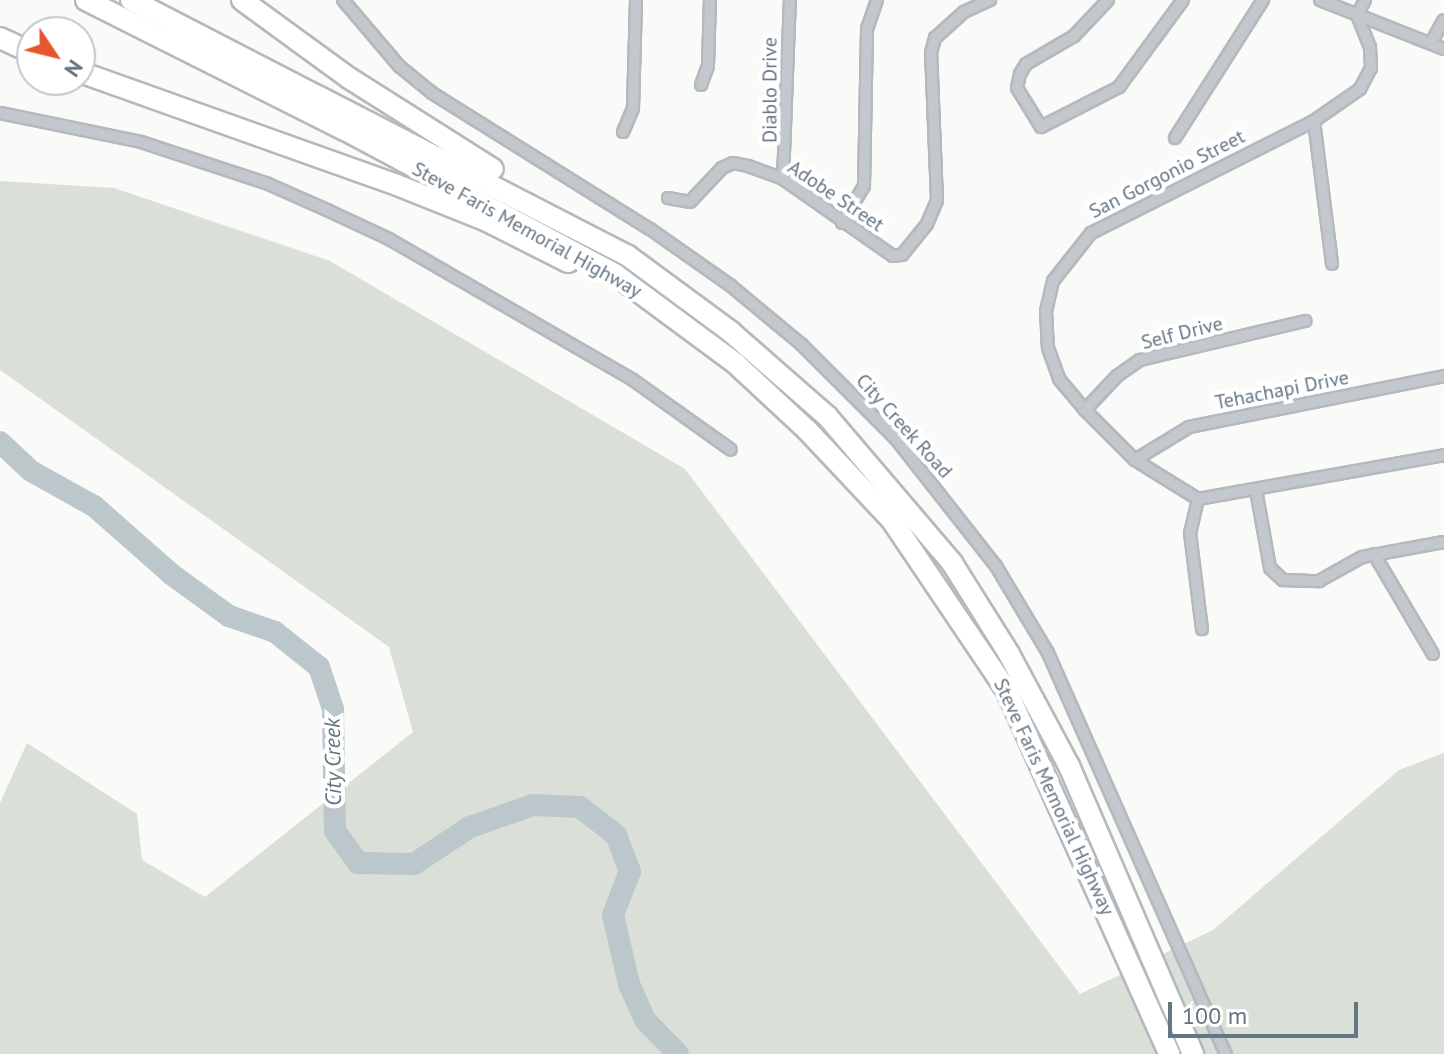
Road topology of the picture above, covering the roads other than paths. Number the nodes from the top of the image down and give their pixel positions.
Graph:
1 (86, 0) edge
2 (131, 0) edge
3 (242, 0) edge
4 (343, 0) edge
5 (636, 0) edge
6 (710, 0) edge
7 (790, 0) edge
8 (877, 0) edge
9 (990, 0) edge
10 (1108, 0) edge
11 (1183, 0) edge
12 (1263, 0) edge
13 (1320, 0) edge
14 (1365, 0) edge
15 (1357, 15) junction
16 (1444, 20) edge
17 (1431, 43) junction
18 (1444, 49) edge
19 (96, 78) edge
20 (701, 85) dead end
21 (0, 113) edge
22 (1314, 121) junction
23 (623, 132) dead end
24 (1175, 138) dead end
25 (783, 179) junction
26 (668, 198) dead end
27 (842, 223) junction
28 (628, 256) junction
29 (1332, 264) dead end
30 (679, 319) junction
31 (1305, 321) dead end
32 (1444, 376) edge
33 (1085, 410) junction
34 (731, 450) dead end
35 (1444, 455) edge
36 (1135, 460) junction
37 (1256, 490) junction
38 (1198, 499) junction
39 (1444, 542) edge
40 (1374, 554) junction
41 (1202, 629) dead end
42 (1433, 654) dead end
43 (1169, 1054) edge
44 (1193, 1054) edge
45 (1226, 1054) edge

1 - 30 highway, Steve Faris Memorial Highway
2 - 28 highway, Steve Faris Memorial Highway
3 - 28 highway
4 - 45 street, City Creek Road
5 - 23 street
6 - 20 street
7 - 25 street, Diablo Drive
8 - 27 street
9 - 27 street, Adobe Street
10 - 11 street
12 - 24 street
13 - 15 street
14 - 15 street
15 - 17 street
15 - 22 street, San Gorgonio Street
16 - 17 street
17 - 18 street
19 - 30 highway
21 - 34 street
22 - 29 street
22 - 33 street, San Gorgonio Street
25 - 26 street, Adobe Street
25 - 27 street, Adobe Street
28 - 44 highway, Steve Faris Memorial Highway
30 - 43 highway, Steve Faris Memorial Highway
31 - 33 street, Self Drive
32 - 36 street, Tehachapi Drive
33 - 36 street, San Gorgonio Street
35 - 37 street
36 - 38 street, San Gorgonio Street
37 - 38 street
37 - 40 street
38 - 41 street
39 - 40 street
40 - 42 street

